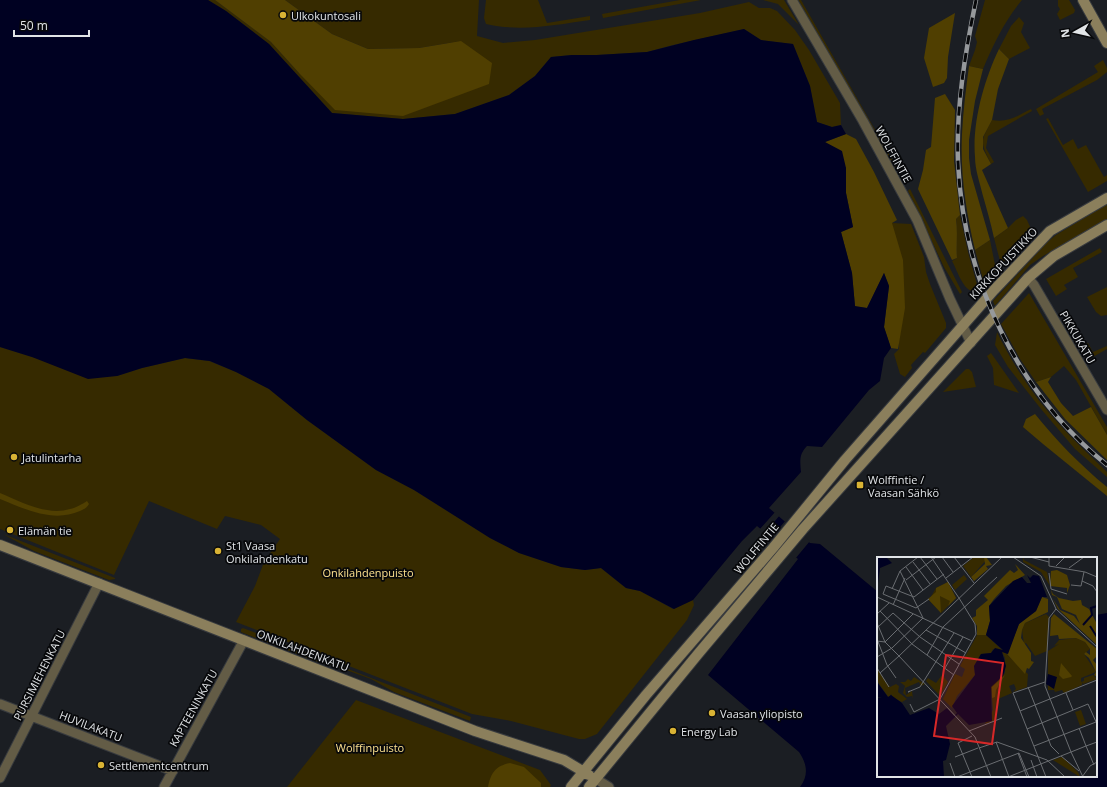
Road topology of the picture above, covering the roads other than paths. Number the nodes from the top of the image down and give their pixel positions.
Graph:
1 (792, 0) edge
2 (1083, 0) edge
3 (1107, 43) edge
4 (1107, 198) edge
5 (1107, 225) edge
6 (1028, 278) junction
7 (962, 326) junction
8 (971, 343) junction
9 (1107, 410) edge
10 (0, 545) edge
11 (99, 583) junction
12 (244, 640) junction
13 (0, 704) edge
14 (32, 716) junction
15 (173, 770) junction
16 (583, 772) junction
17 (0, 778) edge
18 (593, 783) edge
19 (164, 787) edge
20 (571, 787) edge
21 (609, 787) edge

1 - 7 street, WOLFFINTIE
2 - 3 main road
4 - 7 main road, KIRKKOPUISTIKKO
5 - 6 main road
6 - 8 main road
6 - 9 street, PIKKUKATU
7 - 8 street, WOLFFINTIE
7 - 16 main road, WOLFFINTIE
8 - 18 main road
10 - 11 main road, ONKILAHDENKATU
11 - 12 main road, ONKILAHDENKATU
11 - 14 street, PURSIMIEHENKATU
12 - 15 street, KAPTEENINKATU
12 - 16 main road, ONKILAHDENKATU
13 - 14 street, HUVILAKATU
14 - 15 street, HUVILAKATU
14 - 17 street, PURSIMIEHENKATU
15 - 19 street, KAPTEENINKATU
16 - 18 main road, ONKILAHDENKATU
16 - 20 main road, WOLFFINTIE
18 - 21 street

